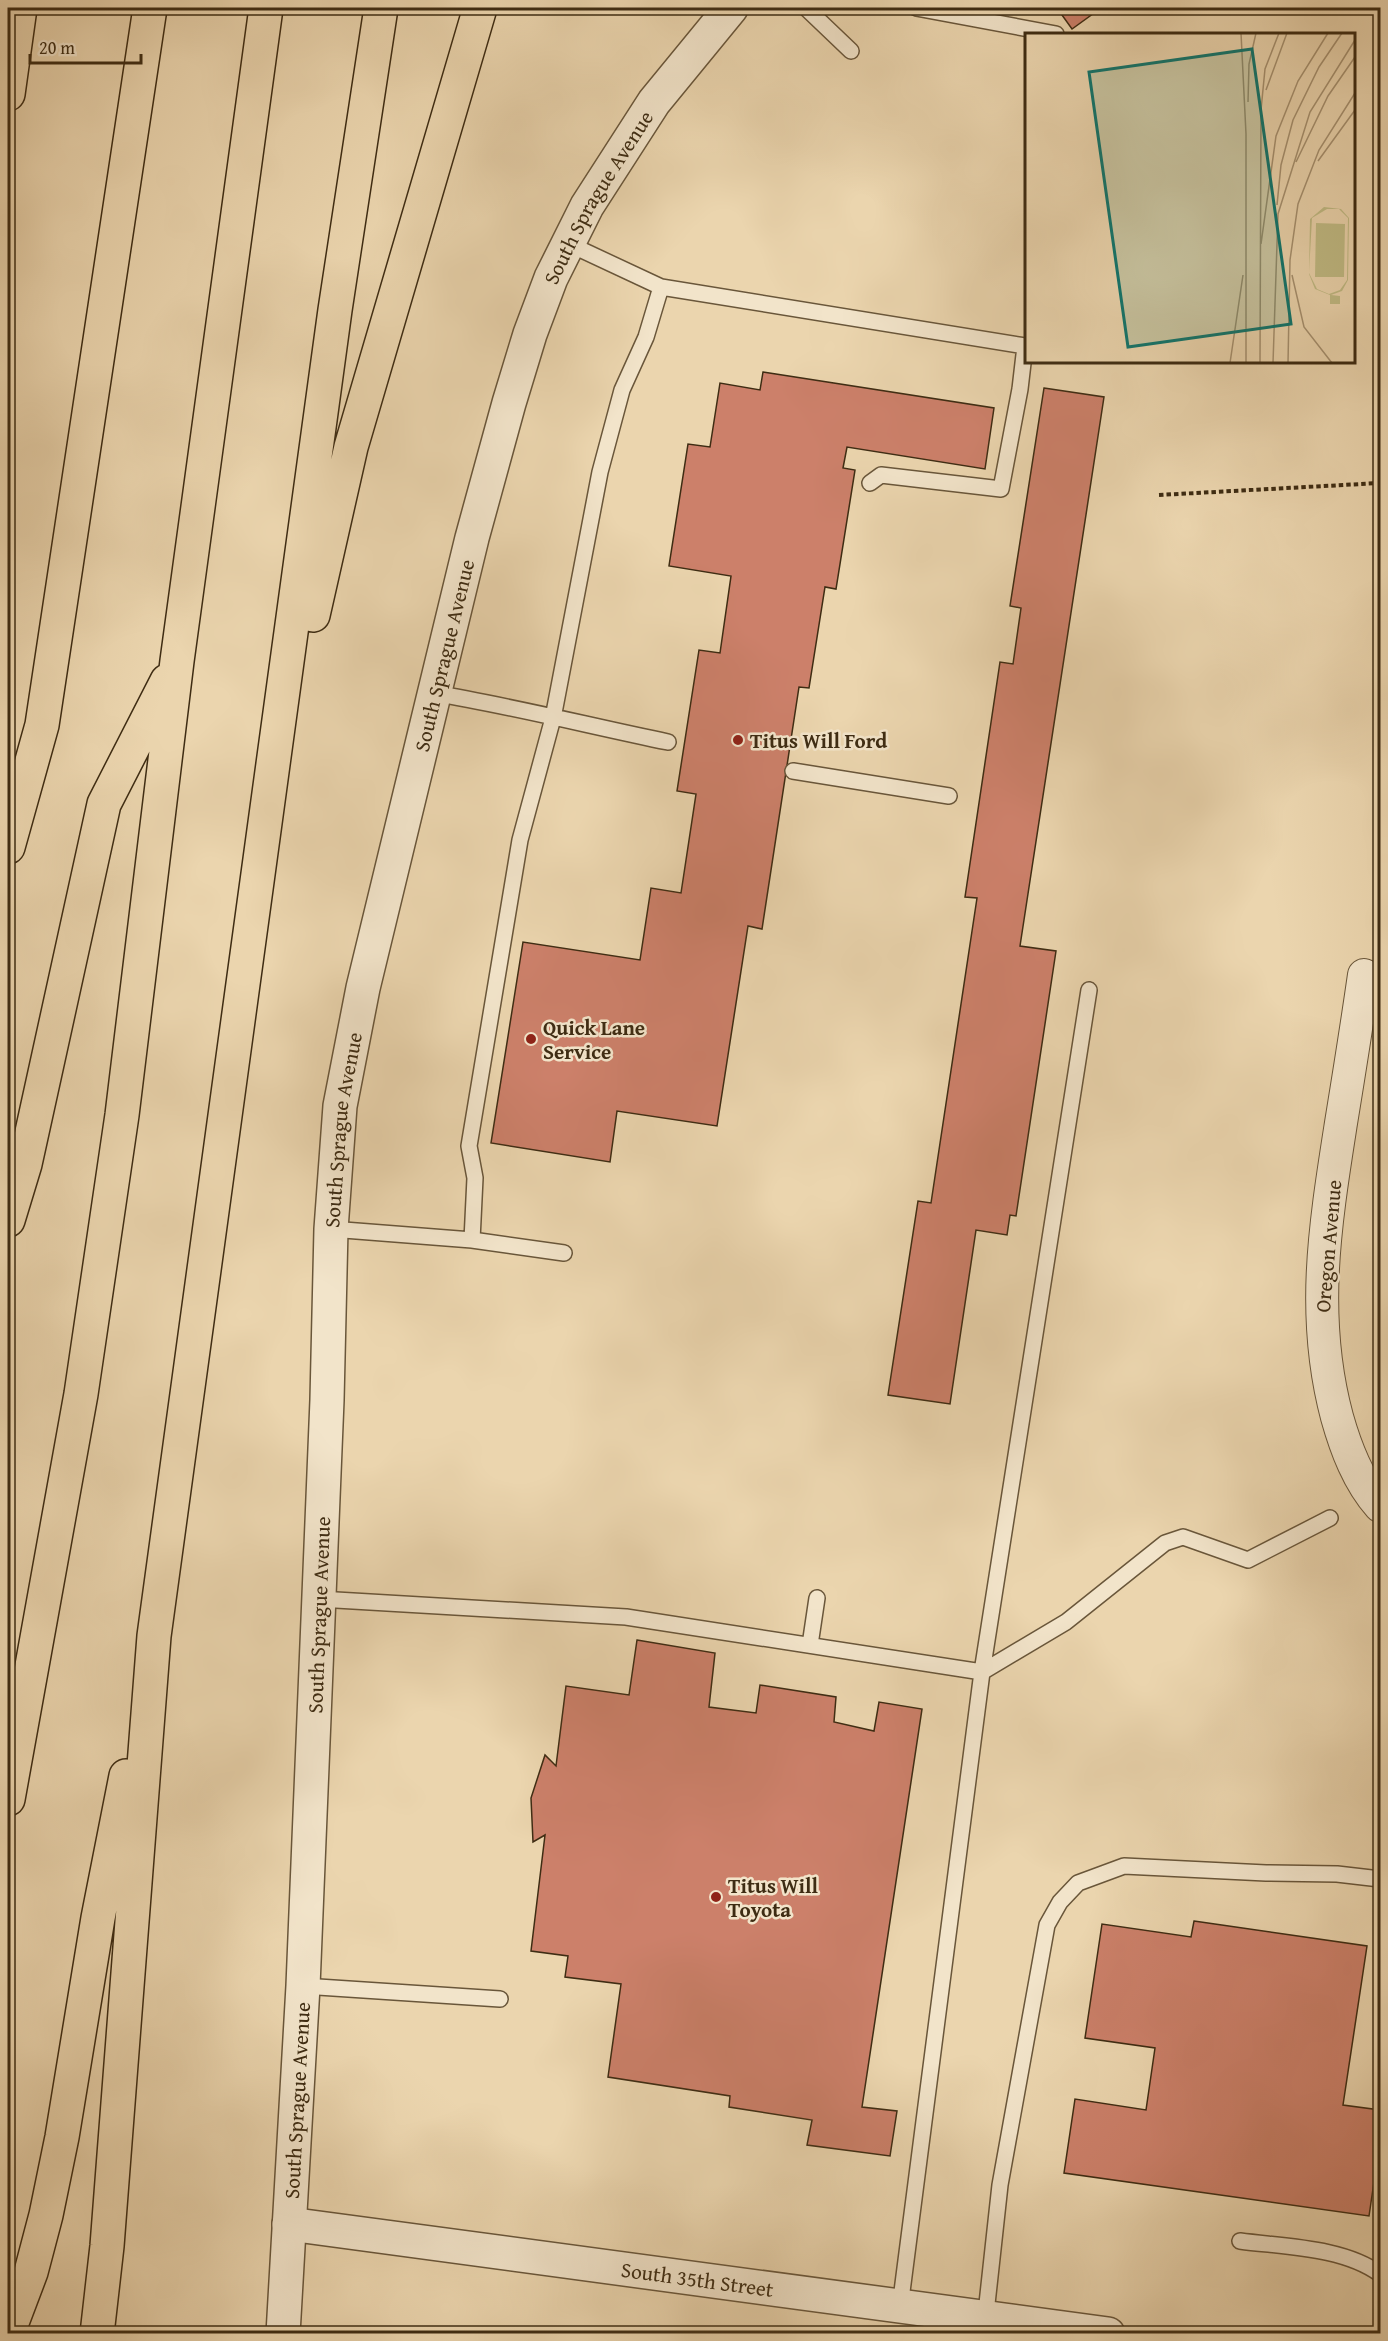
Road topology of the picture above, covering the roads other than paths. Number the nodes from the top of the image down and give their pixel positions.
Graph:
1 (20, 8) edge
2 (150, 8) edge
3 (267, 8) edge
4 (381, 8) edge
5 (480, 8) edge
6 (731, 8) edge
7 (806, 8) edge
8 (916, 8) edge
9 (1051, 33) edge
10 (850, 51) dead end
11 (8, 94) edge
12 (569, 244) junction
13 (661, 286) junction
14 (870, 483) dead end
15 (177, 661) junction
16 (433, 693) junction
17 (553, 718) junction
18 (668, 742) dead end
19 (793, 771) dead end
20 (949, 796) dead end
21 (8, 847) edge
22 (250, 934) junction
23 (1364, 975) dead end
24 (1089, 990) dead end
25 (8, 1220) edge
26 (331, 1229) junction
27 (472, 1240) junction
28 (564, 1253) dead end
29 (1380, 1506) edge
30 (1330, 1518) dead end
31 (319, 1599) junction
32 (817, 1599) dead end
33 (154, 1636) junction
34 (810, 1645) junction
35 (982, 1672) junction
36 (8, 1799) edge
37 (1380, 1879) edge
38 (303, 1986) junction
39 (500, 1999) dead end
40 (289, 2224) junction
41 (1240, 2241) dead end
42 (1380, 2274) edge
43 (900, 2307) junction
44 (985, 2325) edge
45 (8, 2333) edge
46 (97, 2334) edge
47 (283, 2334) edge
48 (1108, 2334) edge

1 - 11 highway
2 - 21 highway
3 - 15 highway
4 - 22 highway
5 - 22 highway
6 - 12 street, South Sprague Avenue
7 - 10 lane
8 - 9 lane
12 - 13 lane
12 - 16 street, South Sprague Avenue
13 - 14 lane
13 - 17 lane
15 - 25 highway
15 - 36 highway
16 - 17 lane
16 - 26 street, South Sprague Avenue
17 - 18 lane
17 - 27 lane
19 - 20 lane
22 - 33 highway
23 - 29 street, Oregon Avenue
24 - 35 lane
26 - 27 lane
26 - 31 street, South Sprague Avenue
27 - 28 lane
30 - 35 lane
31 - 34 lane
31 - 38 street, South Sprague Avenue
32 - 34 lane
33 - 45 highway
33 - 46 highway
34 - 35 lane
35 - 43 lane
37 - 44 lane
38 - 39 lane
38 - 40 street, South Sprague Avenue
40 - 43 street, South 35th Street
40 - 47 street, South Sprague Avenue
41 - 42 lane
43 - 44 street, South 35th Street
44 - 48 street, South 35th Street

